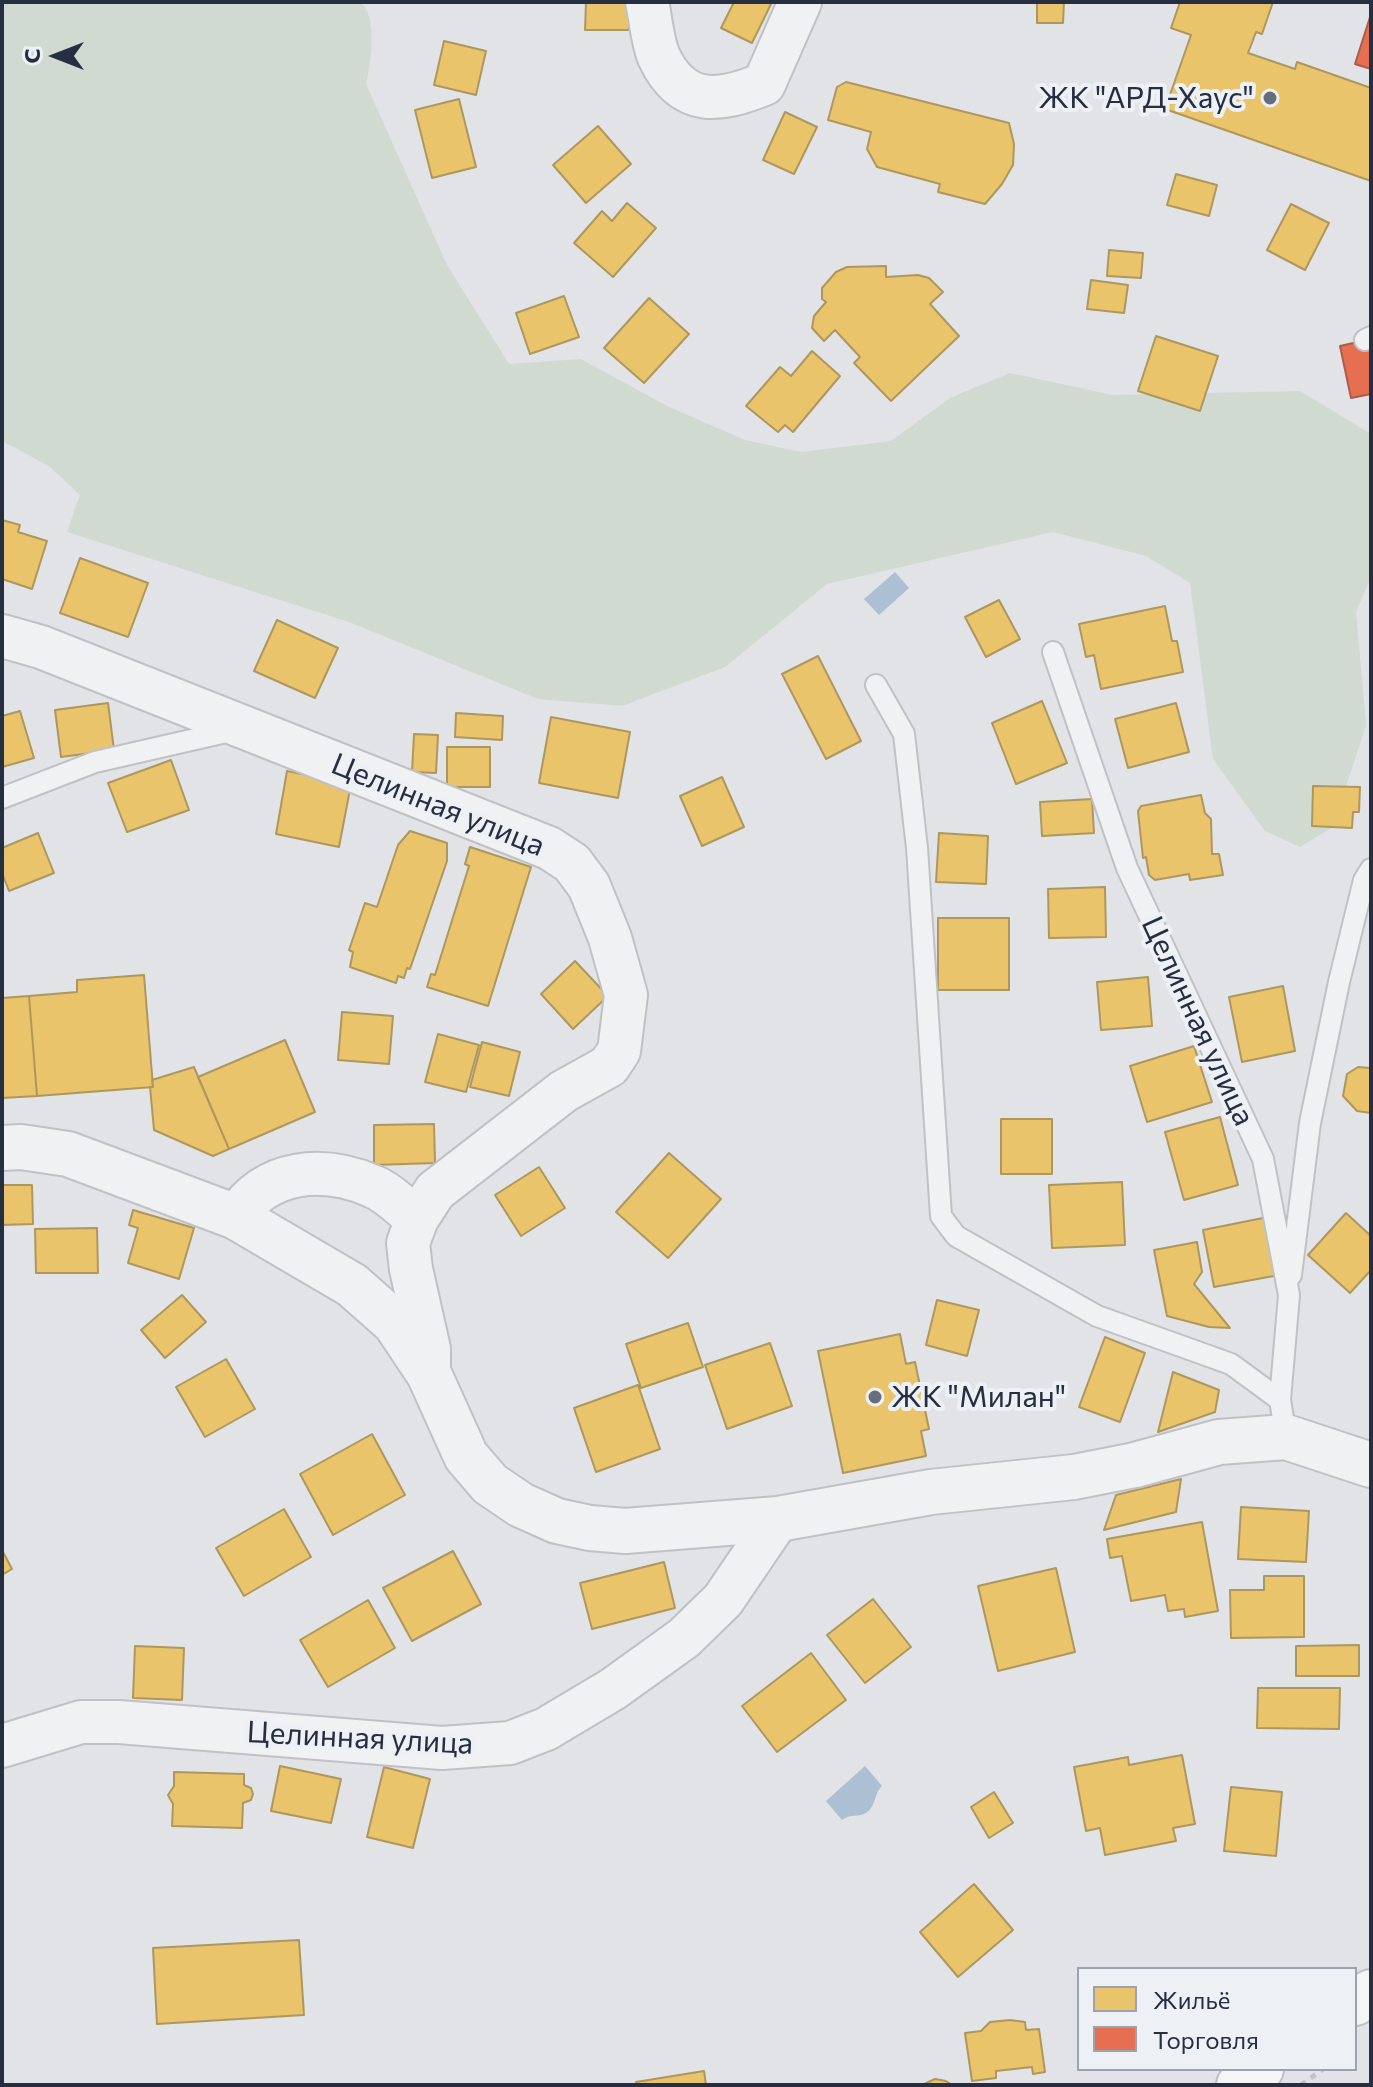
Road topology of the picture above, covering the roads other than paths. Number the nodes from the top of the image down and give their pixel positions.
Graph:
1 (647, 2) edge
2 (800, 2) edge
3 (2, 636) edge
4 (1053, 652) dead end
5 (876, 685) dead end
6 (243, 728) junction
7 (2, 798) edge
8 (1371, 869) edge
9 (2, 1148) edge
10 (236, 1217) junction
11 (417, 1219) junction
12 (1289, 1295) junction
13 (429, 1374) junction
14 (1283, 1418) junction
15 (1371, 1465) edge
16 (778, 1519) junction
17 (2, 1746) edge
18 (1258, 2071) edge
19 (1239, 2085) edge

1 - 2 street
3 - 6 street, Целинная улица
4 - 12 lane, Целинная улица
5 - 14 lane, Целинная улица
6 - 7 lane
6 - 11 street, Целинная улица
8 - 12 lane
9 - 10 street, Целинная улица
10 - 11 street
10 - 13 street, Целинная улица
11 - 13 street, Целинная улица
12 - 14 lane, Целинная улица
13 - 16 street, Целинная улица
14 - 15 street, Целинная улица
14 - 16 street, Целинная улица
16 - 17 street, Целинная улица
18 - 19 main road

